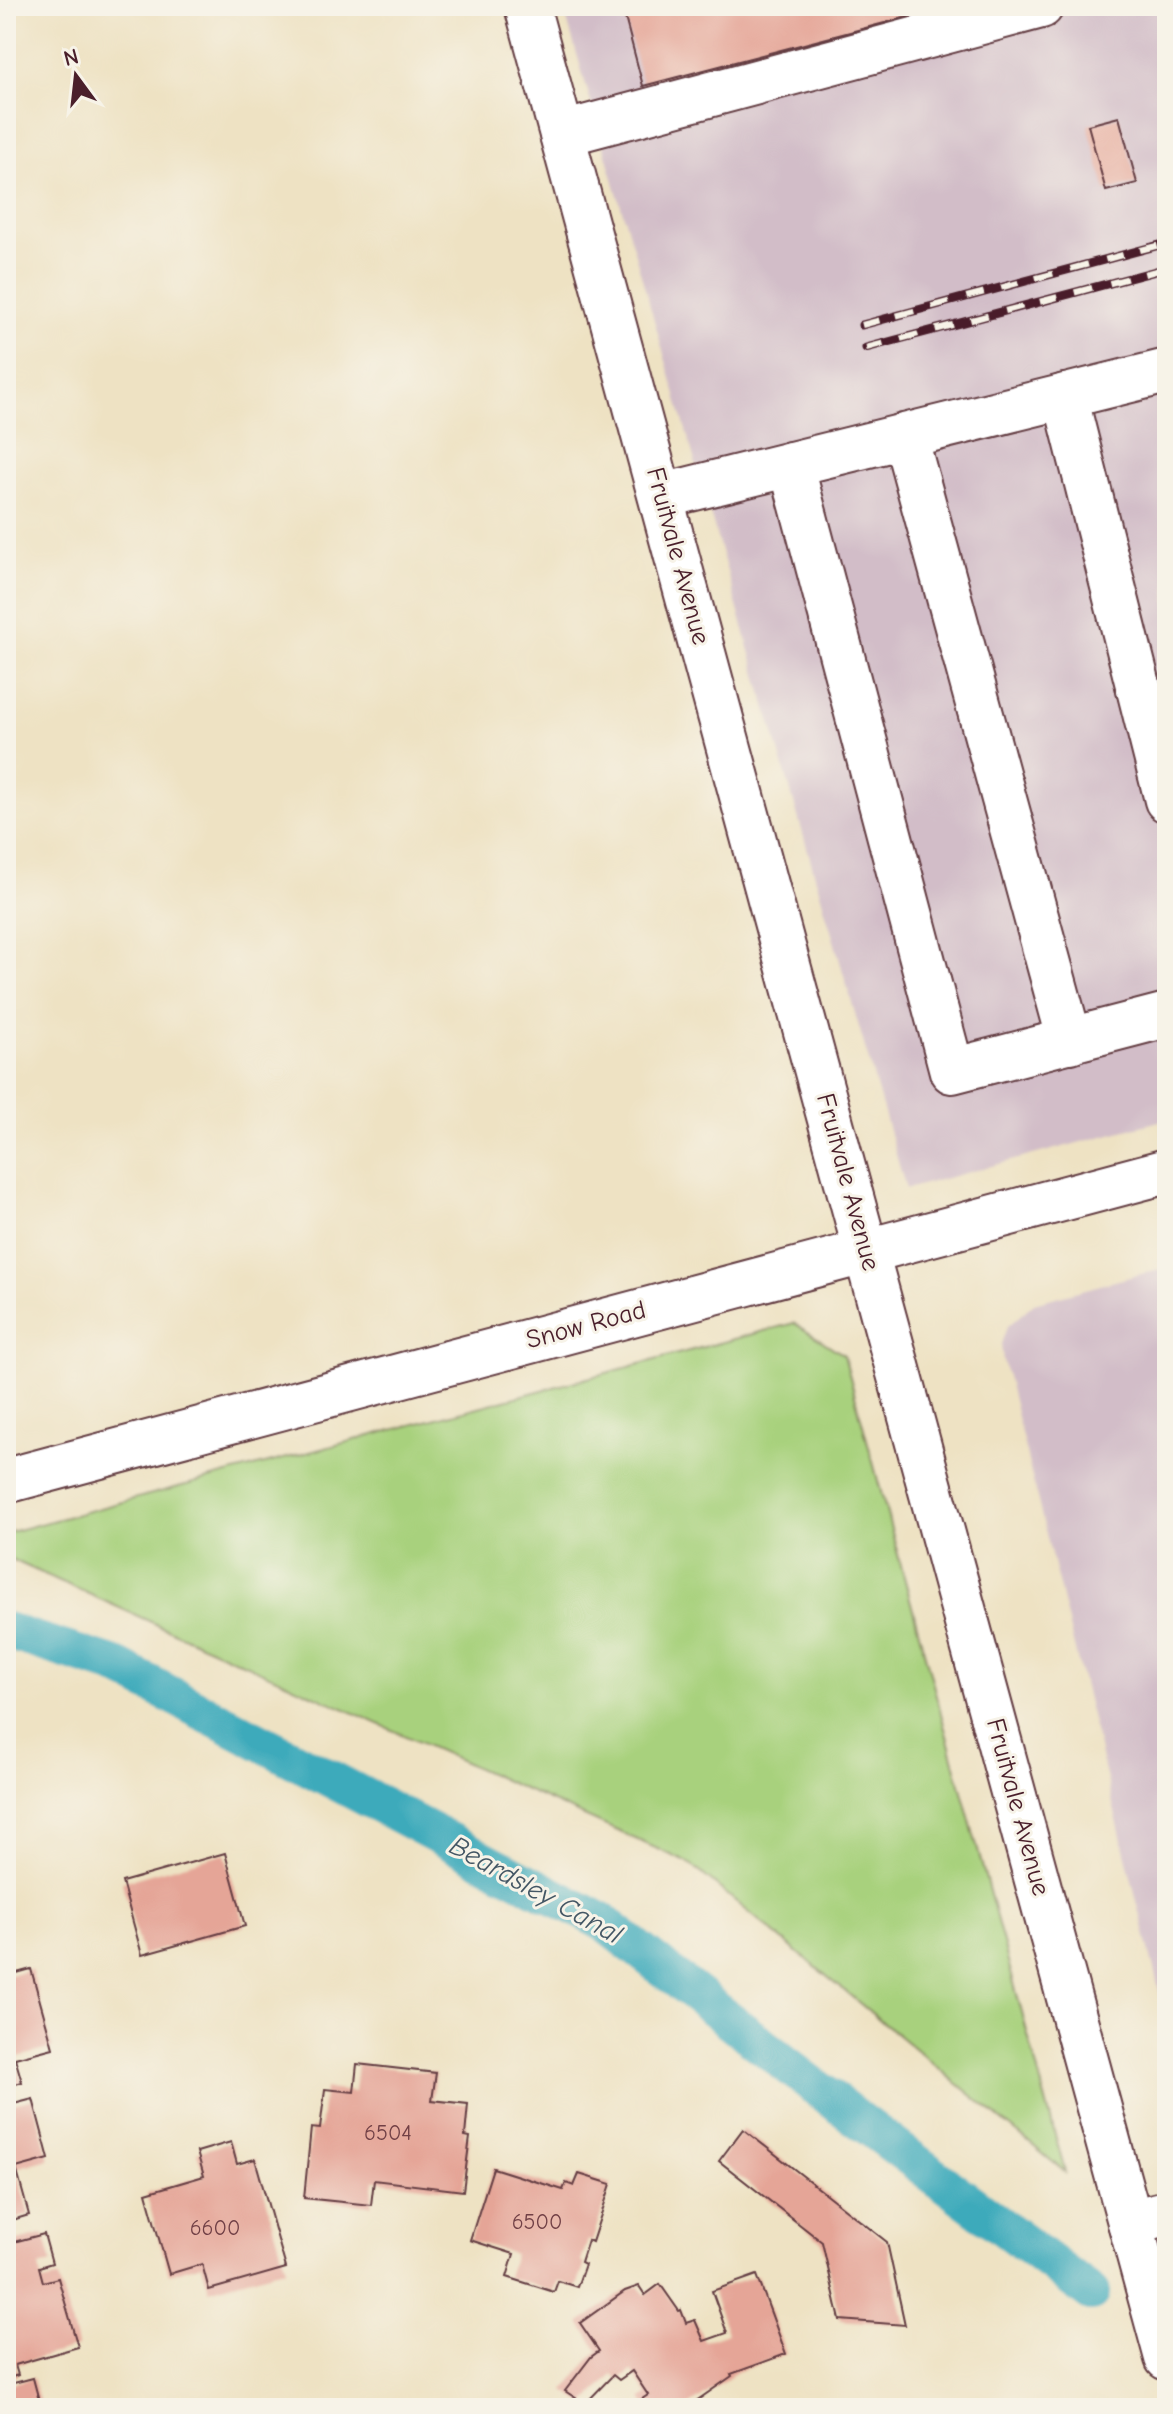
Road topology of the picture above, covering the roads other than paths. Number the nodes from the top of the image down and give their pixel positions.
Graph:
1 (527, 6) edge
2 (1041, 6) edge
3 (562, 134) junction
4 (1167, 371) edge
5 (1065, 396) junction
6 (905, 436) junction
7 (791, 464) junction
8 (662, 496) junction
9 (1167, 800) edge
10 (1167, 1015) edge
11 (1070, 1041) junction
12 (1167, 1171) edge
13 (866, 1250) junction
14 (6, 1481) edge
15 (1149, 2218) edge
16 (1167, 2358) edge

1 - 3 main road, Fruitvale Avenue
2 - 3 main road
3 - 8 main road, Fruitvale Avenue
4 - 5 main road
5 - 6 main road
5 - 9 main road
6 - 7 main road
6 - 11 main road
7 - 8 main road
7 - 11 main road
8 - 13 main road, Fruitvale Avenue
10 - 11 main road
12 - 13 main road, Snow Road
13 - 14 main road, Snow Road
13 - 15 main road, Fruitvale Avenue
15 - 16 main road, Fruitvale Avenue

